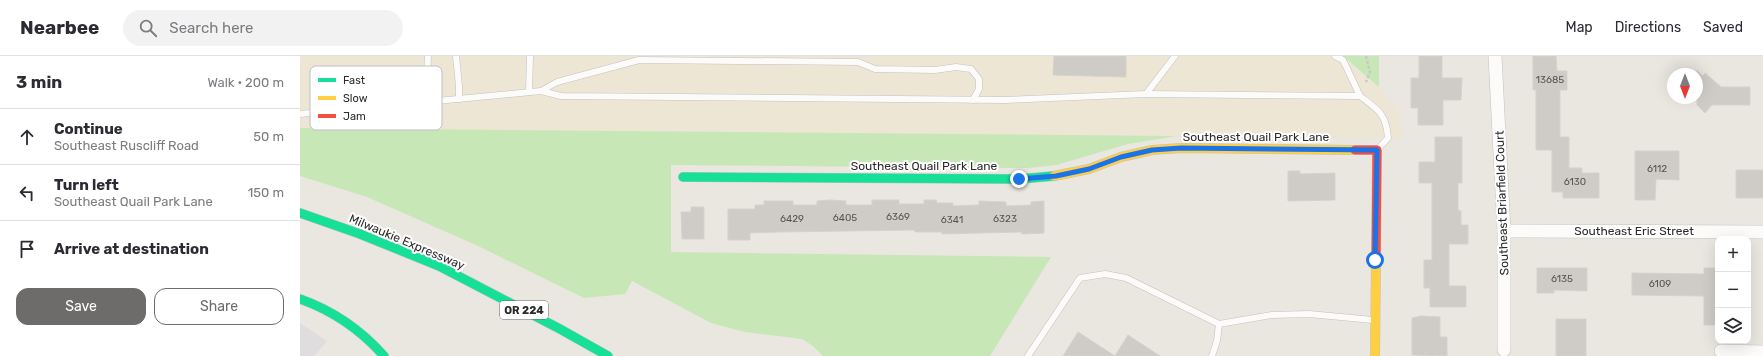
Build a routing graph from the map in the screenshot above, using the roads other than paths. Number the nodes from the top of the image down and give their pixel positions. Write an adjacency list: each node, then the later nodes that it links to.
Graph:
1 (428, 56): 7 (lane)
2 (456, 56): 12 (lane)
3 (530, 56): 9 (lane)
4 (1175, 56): 10 (lane)
5 (1336, 56): 11 (lane)
6 (1495, 56): 20 (street, Southeast Briarfield Court)
7 (428, 66)
8 (541, 91): 9 (lane); 13 (lane); 13 (lane)
9 (530, 92): 12 (lane)
10 (1146, 94): 11 (lane); 13 (lane)
11 (1360, 96): 17 (lane)
12 (459, 99): 14 (lane)
13 (974, 100)
14 (442, 101)
15 (310, 113): 16 (lane)
16 (300, 114)
17 (1377, 150): 18 (main road, Southeast Quail Park Lane); 23 (main road)
18 (683, 177)
19 (300, 213): 29 (main road, Milwaukie Expressway / OR 224)
20 (1504, 231): 21 (street, Southeast Eric Street); 25 (street, Southeast Briarfield Court)
21 (1763, 232)
22 (300, 299): 28 (main road)
23 (1375, 320): 24 (lane); 32 (main road)
24 (1219, 324): 30 (lane); 31 (lane)
25 (1504, 350)
26 (1722, 351): 27 (street)
27 (1763, 352)
28 (384, 356)
29 (608, 356)
30 (1028, 356)
31 (1212, 356)
32 (1375, 356)

